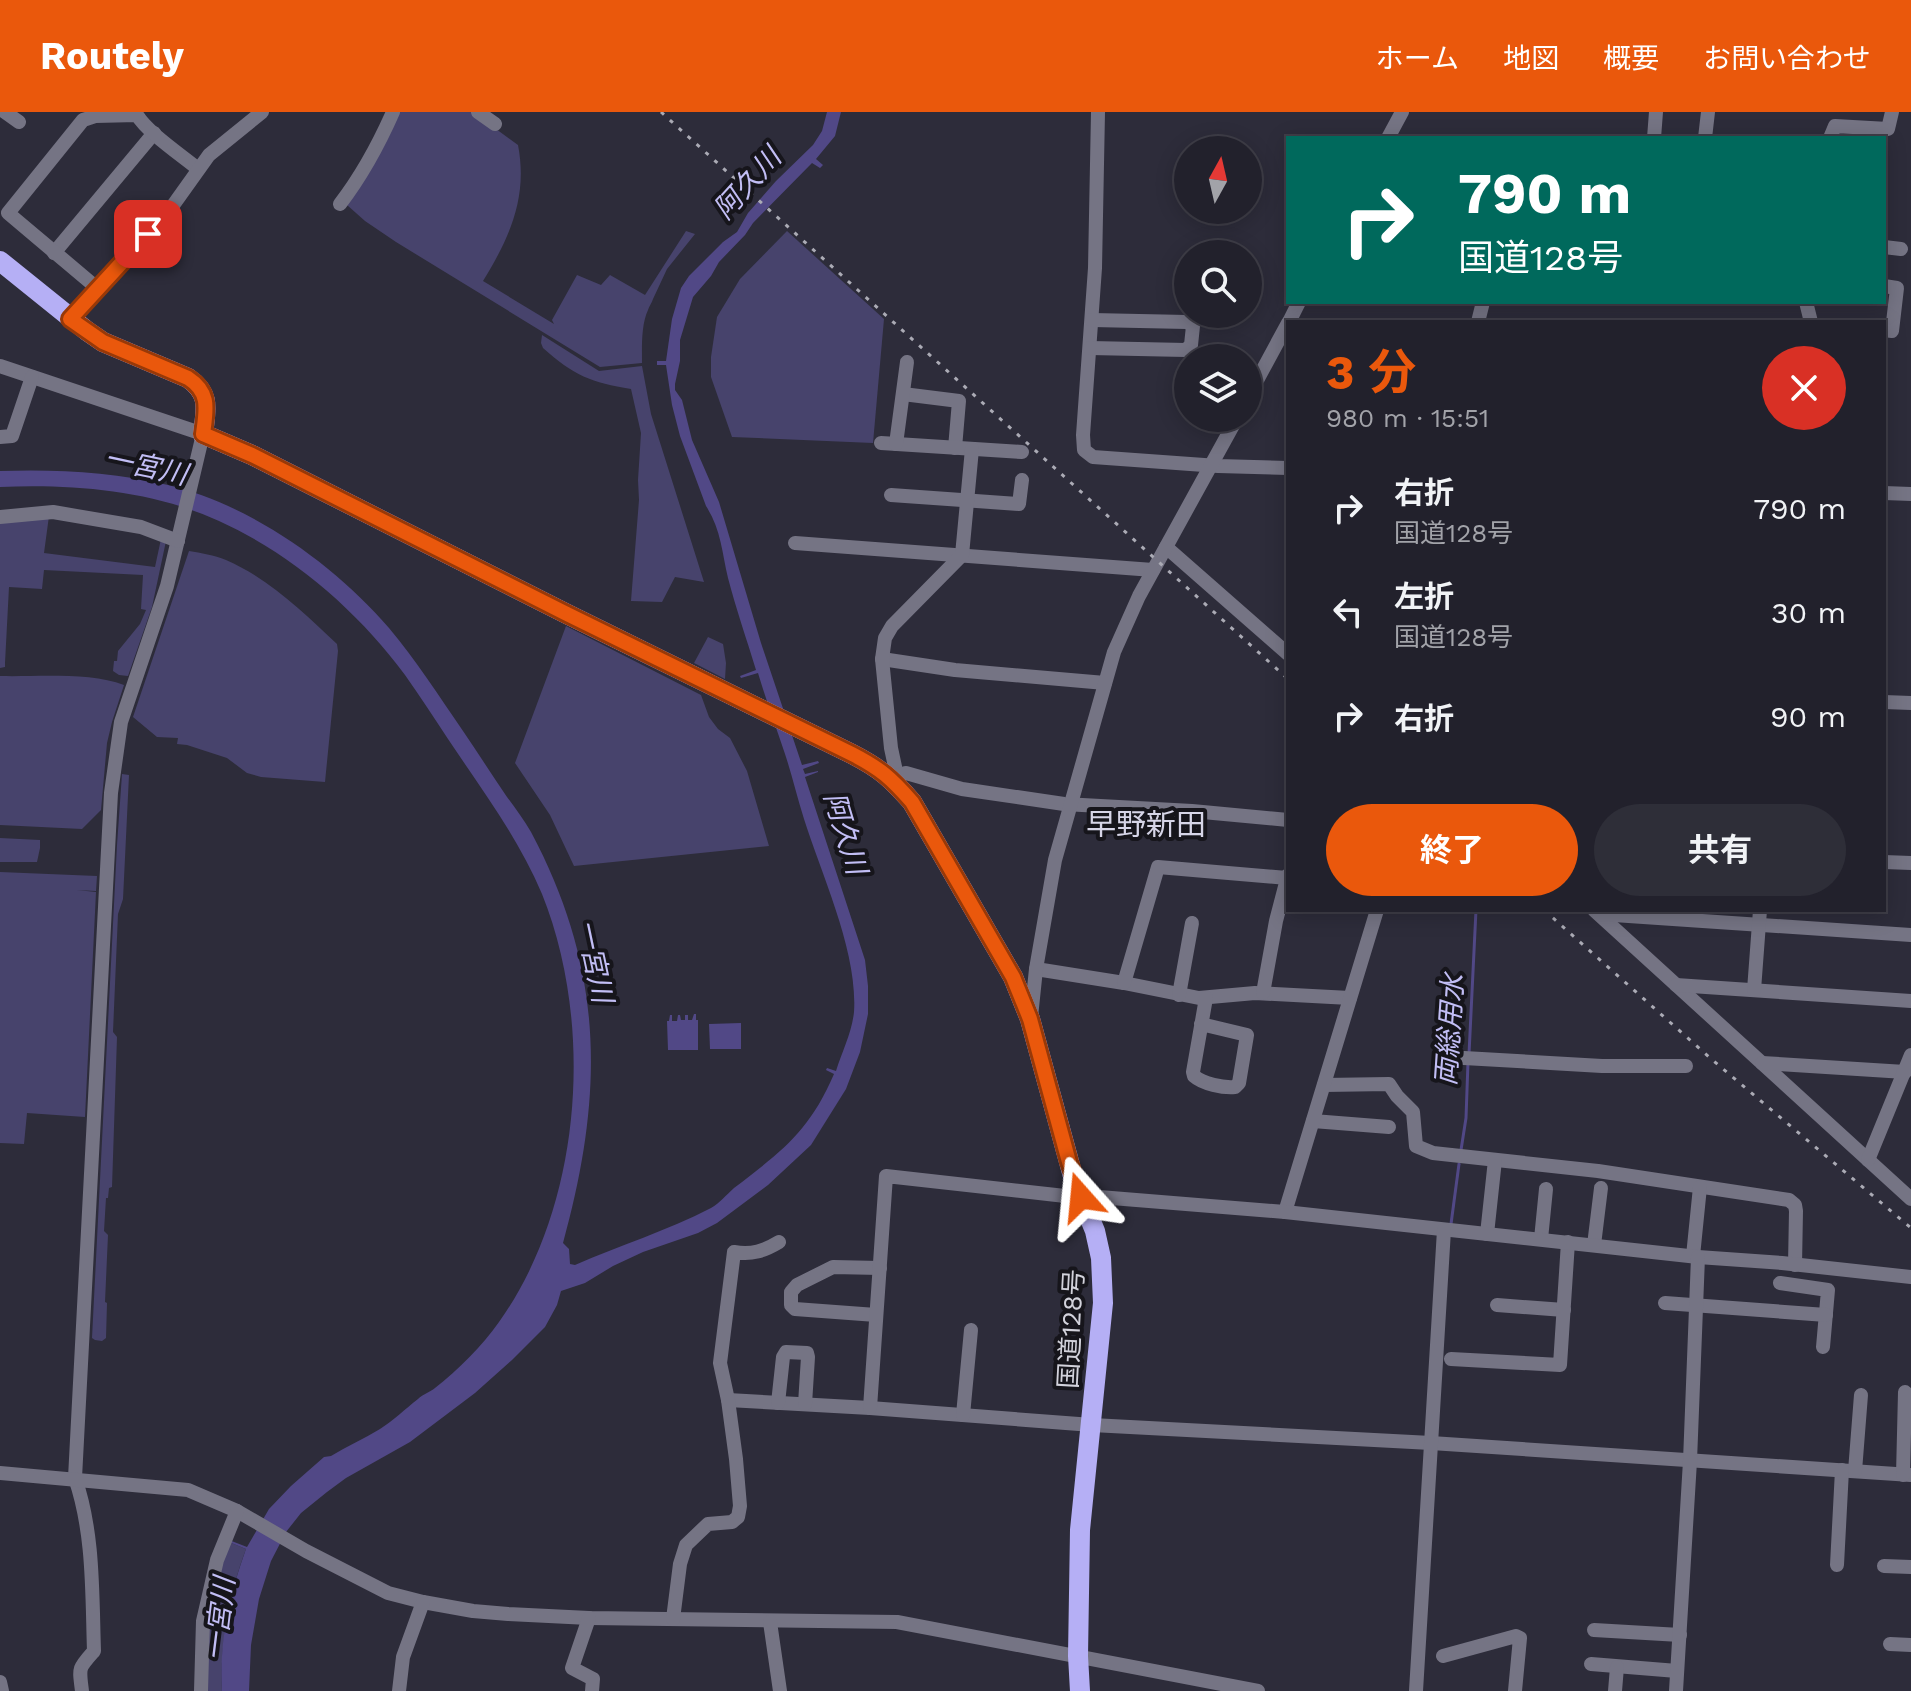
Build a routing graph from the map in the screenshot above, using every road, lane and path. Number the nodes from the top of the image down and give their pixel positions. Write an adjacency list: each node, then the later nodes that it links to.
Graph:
1 (5, 112): 11 (street)
2 (262, 112): 18 (street)
3 (393, 112): 19 (street)
4 (478, 112): 12 (street)
5 (1098, 112): 27 (street)
6 (1402, 112): 14 (street)
7 (1656, 112): 15 (street)
8 (1708, 112): 16 (street)
9 (1892, 112): 17 (street)
10 (137, 113): 13 (street); 22 (street)
11 (19, 122)
12 (495, 124)
13 (154, 133): 18 (street); 22 (street)
14 (1389, 136)
15 (1654, 136)
16 (1705, 136)
17 (1831, 136)
18 (198, 169): 25 (street)
19 (340, 204)
20 (1886, 247): 21 (street)
21 (1901, 249)
22 (54, 253): 25 (street)
23 (0, 261): 26 (highway)
24 (1886, 286): 29 (street)
25 (97, 288): 26 (street)
26 (70, 319): 37 (highway)
27 (1092, 320): 30 (street); 30 (street)
28 (1286, 326): 33 (street)
29 (1886, 330)
30 (1090, 348): 44 (street)
31 (907, 362): 35 (street)
32 (0, 366): 34 (street)
33 (1262, 371)
34 (32, 377): 37 (street); 38 (street)
35 (903, 394): 40 (street); 41 (street)
36 (1229, 432): 44 (street)
37 (203, 434): 52 (street); 62 (highway, 国道128号)
38 (0, 437)
39 (881, 443): 40 (street)
40 (896, 444): 41 (street)
41 (955, 448): 42 (street)
42 (972, 449): 43 (street); 50 (street)
43 (1022, 452)
44 (1211, 465): 45 (street); 54 (street)
45 (1286, 468)
46 (1022, 480): 50 (street)
47 (1886, 493): 48 (street)
48 (1911, 494)
49 (891, 495): 50 (street)
50 (967, 502): 55 (street)
51 (0, 517): 52 (street)
52 (179, 539): 135 (street)
53 (795, 543): 55 (street)
54 (1166, 547): 56 (street); 57 (street)
55 (962, 555): 56 (street); 58 (street)
56 (1153, 570): 59 (street)
57 (1286, 652)
58 (882, 659): 59 (street); 62 (street)
59 (1105, 683): 63 (street)
60 (1886, 702): 61 (street)
61 (1911, 703)
62 (894, 777): 63 (street); 83 (highway, 国道128号)
63 (1070, 804): 64 (street); 74 (street)
64 (1286, 820)
65 (1886, 862): 66 (street)
66 (1911, 863)
67 (1286, 876): 75 (street)
68 (1284, 903): 78 (street)
69 (1376, 912): 81 (street)
70 (1596, 912): 71 (street); 76 (street)
71 (1760, 918): 73 (street); 77 (street)
72 (1192, 923): 79 (street)
73 (1911, 935)
74 (1036, 969): 75 (street); 83 (street)
75 (1124, 983): 79 (street)
76 (1676, 985): 77 (street); 87 (street)
77 (1754, 990): 82 (street)
78 (1263, 993): 80 (street); 81 (street)
79 (1179, 995): 80 (street)
80 (1206, 998): 84 (street)
81 (1350, 998): 90 (street)
82 (1911, 1001)
83 (1030, 1019): 98 (highway, 国道128号)
84 (1201, 1024): 84 (street)
85 (1911, 1055): 89 (street)
86 (1468, 1058): 88 (street)
87 (1762, 1063): 89 (street); 94 (street)
88 (1686, 1066)
89 (1905, 1072): 94 (street)
90 (1324, 1085): 91 (street); 93 (street)
91 (1313, 1121): 92 (street); 100 (street)
92 (1389, 1127)
93 (1495, 1160): 95 (street); 102 (street)
94 (1868, 1160): 99 (street)
95 (1700, 1187): 107 (street); 108 (street)
96 (1601, 1188): 106 (street)
97 (1546, 1189): 103 (street)
98 (1081, 1197): 100 (street); 109 (street); 129 (highway, 国道128号)
99 (1911, 1199)
100 (1285, 1212): 101 (street)
101 (1444, 1230): 102 (street); 130 (street)
102 (1487, 1234): 103 (street)
103 (1541, 1239): 105 (street)
104 (779, 1242): 124 (street)
105 (1568, 1242): 106 (street); 115 (street)
106 (1594, 1245): 107 (street)
107 (1696, 1256): 108 (street); 114 (street)
108 (1789, 1264): 110 (street); 111 (street)
109 (880, 1268): 117 (street); 117 (street)
110 (1911, 1277)
111 (1780, 1283): 116 (street); 118 (street)
112 (1665, 1303): 114 (street)
113 (1497, 1305): 115 (street)
114 (1697, 1305): 116 (street); 131 (street)
115 (1564, 1310): 121 (street)
116 (1777, 1311): 118 (street)
117 (876, 1315): 127 (street)
118 (1826, 1315): 120 (street)
119 (971, 1330): 128 (street)
120 (1823, 1347)
121 (1451, 1359)
122 (1905, 1392): 134 (street)
123 (1861, 1395): 132 (street)
124 (728, 1400): 125 (street); 142 (street)
125 (778, 1403): 126 (street); 126 (street)
126 (805, 1404): 127 (street)
127 (870, 1408): 128 (street)
128 (963, 1415): 129 (street)
129 (1092, 1425): 130 (street); 148 (highway, 国道128号)
130 (1431, 1443): 131 (street); 162 (street)
131 (1690, 1461): 132 (street); 145 (street)
132 (1848, 1471): 134 (street); 137 (street)
133 (0, 1473): 135 (street)
134 (1907, 1475)
135 (75, 1478): 136 (street); 155 (street)
136 (238, 1512): 140 (street); 156 (street)
137 (1837, 1565)
138 (1884, 1566): 139 (street)
139 (1911, 1567)
140 (423, 1602): 141 (street); 157 (street)
141 (589, 1618): 142 (street); 158 (street)
142 (673, 1619): 143 (street)
143 (770, 1622): 148 (street); 159 (street)
144 (1594, 1630): 145 (street)
145 (1680, 1635): 152 (street)
146 (1890, 1644): 147 (street)
147 (1911, 1645)
148 (1078, 1656): 160 (highway, 国道128号); 161 (street)
149 (1443, 1656): 163 (street)
150 (1591, 1664): 151 (street)
151 (1617, 1667): 152 (street); 164 (street)
152 (1677, 1671): 165 (street)
153 (0, 1682): 154 (street)
154 (2, 1691)
155 (82, 1691)
156 (201, 1691)
157 (399, 1691)
158 (592, 1691)
159 (780, 1691)
160 (1080, 1691)
161 (1258, 1691)
162 (1416, 1691)
163 (1515, 1691)
164 (1615, 1691)
165 (1676, 1691)

